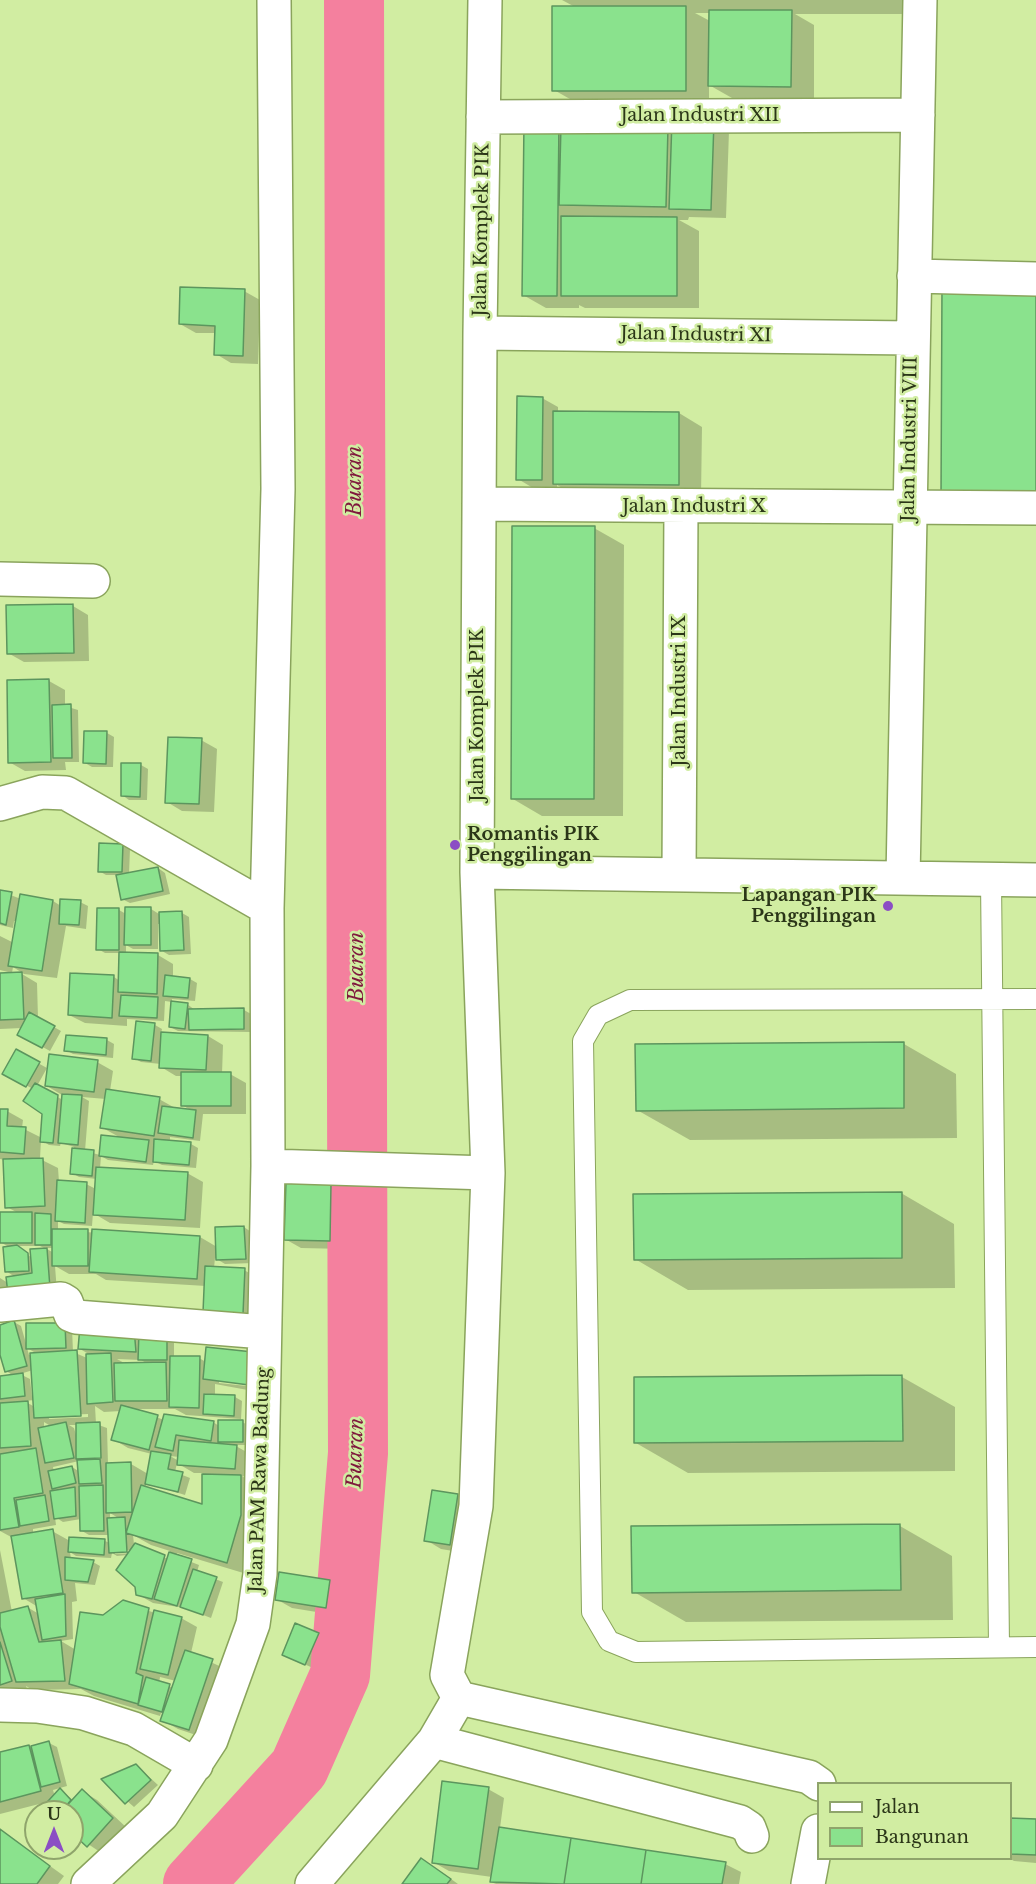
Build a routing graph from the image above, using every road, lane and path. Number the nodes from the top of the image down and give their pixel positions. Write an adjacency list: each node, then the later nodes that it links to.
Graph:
1 (274, 0): 22 (street, Jalan PAM Rawa Badung)
2 (485, 0): 5 (street, Jalan Komplek PIK)
3 (920, 0): 4 (street, Jalan Industri VIII)
4 (918, 115): 5 (street, Jalan Industri XII); 6 (street, Jalan Industri VIII)
5 (483, 117): 8 (street, Jalan Komplek PIK)
6 (914, 276): 7 (street); 9 (street, Jalan Industri VIII)
7 (1036, 279)
8 (480, 333): 9 (street, Jalan Industri XI); 10 (street, Jalan Komplek PIK)
9 (913, 338): 12 (street, Jalan Industri VIII)
10 (479, 504): 11 (street, Jalan Industri X); 17 (street, Jalan Komplek PIK)
11 (681, 508): 12 (street, Jalan Industri X); 18 (street, Jalan Industri IX)
12 (909, 508): 13 (street, Jalan Industri X); 19 (street, Jalan Industri VIII)
13 (1036, 508)
14 (0, 579): 15 (street)
15 (93, 581)
16 (0, 804): 22 (street)
17 (477, 872): 18 (street); 26 (street, Jalan Komplek PIK)
18 (679, 875): 19 (street)
19 (903, 878): 20 (street)
20 (991, 880): 21 (street); 24 (lane)
21 (1036, 880)
22 (267, 908): 25 (street, Jalan PAM Rawa Badung)
23 (1036, 999): 24 (lane)
24 (991, 1000): 29 (lane); 29 (lane)
25 (276, 1166): 26 (street); 28 (street, Jalan PAM Rawa Badung)
26 (481, 1173): 31 (street, Jalan Komplek PIK)
27 (0, 1305): 28 (street)
28 (264, 1332): 34 (street, Jalan PAM Rawa Badung)
29 (999, 1647): 30 (lane)
30 (1036, 1647)
31 (459, 1698): 33 (street); 35 (street)
32 (0, 1705): 34 (street)
33 (434, 1741): 36 (street); 39 (street)
34 (196, 1765): 38 (street, Jalan PAM Rawa Badung)
35 (817, 1783)
36 (752, 1836)
37 (817, 1841): 40 (street)
38 (88, 1884)
39 (312, 1884)
40 (808, 1884)

